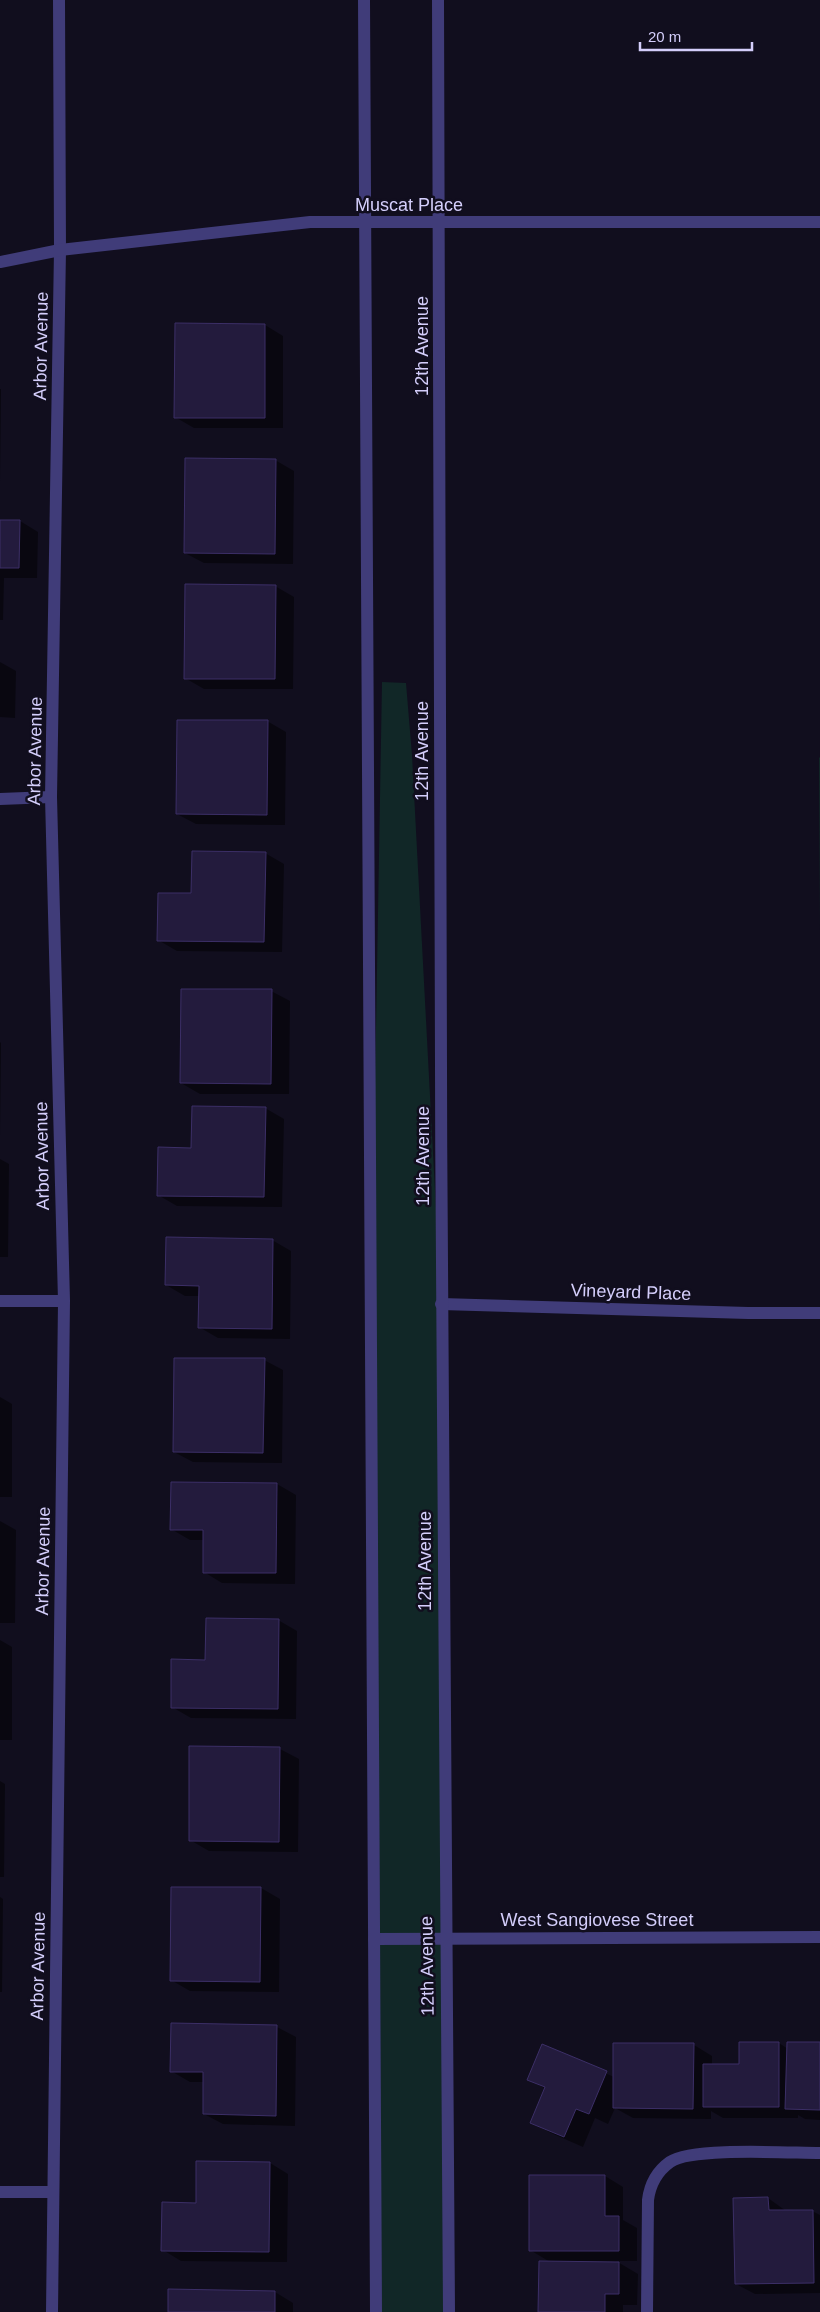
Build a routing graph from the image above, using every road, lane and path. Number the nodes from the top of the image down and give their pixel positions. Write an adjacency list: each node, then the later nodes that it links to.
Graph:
1 (59, 0): 7 (street, Arbor Avenue)
2 (364, 0): 4 (street)
3 (438, 0): 5 (street, 12th Avenue)
4 (365, 222): 5 (street, Muscat Place); 7 (street, Muscat Place); 17 (street)
5 (439, 222): 6 (street, Muscat Place); 13 (street, 12th Avenue)
6 (820, 222)
7 (60, 250): 8 (street, Muscat Place); 9 (street, Arbor Avenue)
8 (0, 262)
9 (51, 797): 10 (street); 12 (street, Arbor Avenue)
10 (0, 799)
11 (0, 1301): 12 (street)
12 (64, 1301): 20 (street, Arbor Avenue)
13 (441, 1304): 14 (street, Vineyard Place); 16 (street, 12th Avenue)
14 (820, 1313)
15 (820, 1937): 16 (street, West Sangiovese Street)
16 (444, 1938): 17 (street, West Sangiovese Street); 23 (street, 12th Avenue)
17 (374, 1939): 22 (street)
18 (820, 2152): 24 (street)
19 (0, 2192): 20 (street)
20 (52, 2192): 21 (street, Arbor Avenue)
21 (52, 2312)
22 (376, 2312)
23 (450, 2312)
24 (647, 2312)

